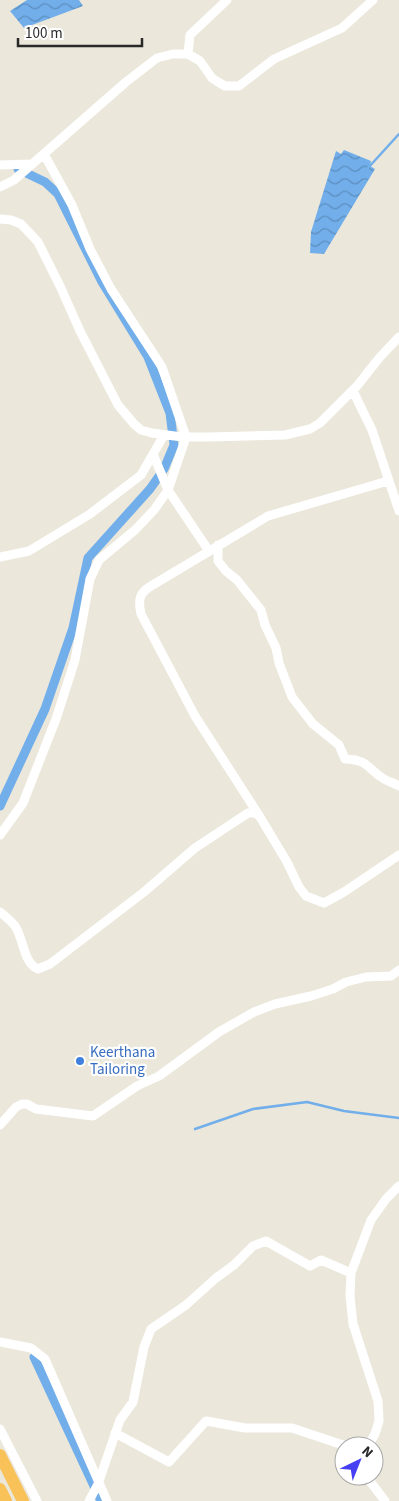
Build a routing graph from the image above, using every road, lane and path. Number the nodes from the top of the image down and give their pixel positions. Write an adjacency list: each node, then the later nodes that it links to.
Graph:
1 (227, 0): 3 (street)
2 (373, 0): 3 (street)
3 (188, 54): 4 (street)
4 (44, 154): 5 (street); 12 (street)
5 (31, 164): 6 (street); 7 (street)
6 (0, 165)
7 (0, 187)
8 (0, 219): 11 (street)
9 (399, 337): 10 (street)
10 (353, 391): 12 (street); 14 (street)
11 (164, 435): 12 (street); 13 (street)
12 (184, 437): 15 (street)
13 (153, 454): 15 (street); 19 (street)
14 (388, 481): 16 (street); 17 (street)
15 (168, 490): 18 (street); 22 (street)
16 (399, 511)
17 (218, 546): 18 (street); 20 (street)
18 (209, 551): 21 (street)
19 (0, 556)
20 (399, 786)
21 (260, 817): 23 (street); 24 (street)
22 (0, 835)
23 (399, 855)
24 (0, 912)
25 (399, 970): 26 (street)
26 (0, 1125)
27 (399, 1186): 28 (street)
28 (351, 1273): 31 (street); 32 (street)
29 (0, 1342): 35 (street)
30 (0, 1429): 40 (street)
31 (115, 1434): 33 (street); 35 (street)
32 (374, 1436)
33 (334, 1442)
34 (0, 1455): 39 (highway)
35 (98, 1484): 41 (street); 42 (street)
36 (373, 1486): 43 (street)
37 (0, 1489): 38 (highway)
38 (6, 1501)
39 (23, 1501)
40 (37, 1501)
41 (89, 1501)
42 (107, 1501)
43 (384, 1501)

